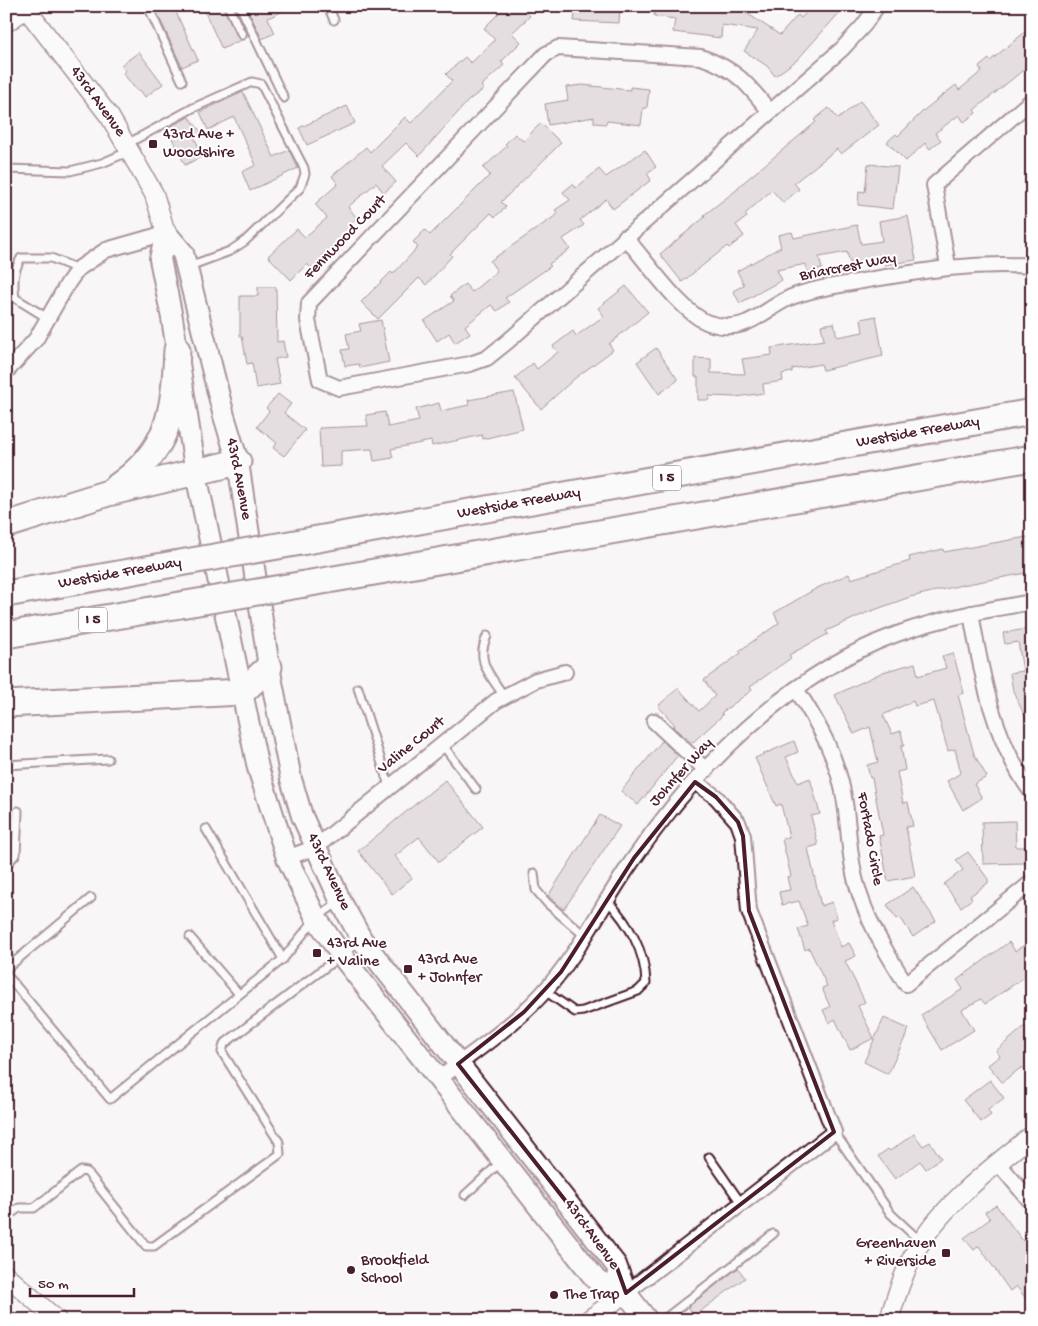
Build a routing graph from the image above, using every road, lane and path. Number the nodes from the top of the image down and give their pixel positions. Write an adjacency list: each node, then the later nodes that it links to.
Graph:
1 (148, 6): 10 (lane)
2 (228, 6): 9 (lane)
3 (240, 6): 11 (lane)
4 (328, 6): 7 (lane)
5 (877, 6): 13 (street, Fennwood Court)
6 (27, 7): 8 (street); 14 (street, 43rd Avenue)
7 (334, 20)
8 (6, 23)
9 (242, 35)
10 (182, 81)
11 (284, 98)
12 (1032, 100): 18 (street)
13 (770, 112): 17 (street, Fennwood Court); 17 (street, Fennwood Court)
14 (129, 148): 15 (lane); 16 (street, 43rd Avenue); 20 (lane)
15 (6, 169)
16 (166, 233): 20 (main road, 43rd Avenue); 21 (street); 23 (main road, 43rd Avenue)
17 (625, 237): 18 (street, Briarcrest Way)
18 (948, 266): 19 (street, Briarcrest Way)
19 (1032, 266)
20 (187, 267): 27 (main road, 43rd Avenue)
21 (78, 270): 22 (street); 22 (lane)
22 (49, 319): 24 (street)
23 (177, 350): 28 (main road, 43rd Avenue); 29 (highway)
24 (6, 372)
25 (1032, 412): 31 (highway, Westside Freeway / I 5, bridge)
26 (1032, 458): 34 (highway, I 5, bridge)
27 (238, 462): 28 (highway); 36 (main road, 43rd Avenue)
28 (196, 474): 29 (highway); 40 (main road, 43rd Avenue)
29 (108, 494): 30 (highway)
30 (6, 525)
31 (6, 594)
32 (1032, 602): 33 (street, Johnfer Way)
33 (971, 613): 39 (street, Johnfer Way); 51 (street)
34 (6, 635)
35 (487, 636): 41 (lane)
36 (269, 667): 40 (highway); 54 (main road, 43rd Avenue)
37 (565, 672): 41 (street, Valine Court)
38 (358, 688): 49 (lane)
39 (796, 688): 47 (street, Johnfer Way); 58 (street, Fortado Circle)
40 (242, 692): 42 (highway); 55 (main road, 43rd Avenue)
41 (504, 696): 44 (street, Valine Court)
42 (6, 704)
43 (654, 721): 47 (street)
44 (442, 744): 49 (street, Valine Court); 50 (lane)
45 (108, 759): 46 (lane)
46 (6, 765)
47 (706, 770): 48 (street, Johnfer Way)
48 (695, 782): 60 (street, Johnfer Way); 74 (street)
49 (389, 786): 54 (street, Valine Court)
50 (476, 789)
51 (1032, 793)
52 (18, 811): 56 (lane)
53 (206, 829): 67 (lane)
54 (316, 847): 55 (street, Valine Court); 61 (main road, 43rd Avenue)
55 (288, 858): 62 (main road, 43rd Avenue)
56 (6, 866)
57 (534, 873): 64 (lane)
58 (1032, 882)
59 (91, 898): 68 (lane)
60 (607, 899): 64 (street, Johnfer Way); 70 (lane)
61 (340, 900): 62 (lane); 65 (main road, 43rd Avenue)
62 (316, 918): 66 (main road, 43rd Avenue); 67 (lane)
63 (190, 936): 71 (lane)
64 (585, 936): 70 (street, Johnfer Way)
65 (362, 940): 66 (lane); 72 (main road, 43rd Avenue)
66 (342, 956): 73 (main road, 43rd Avenue); 82 (lane)
67 (283, 958): 71 (lane)
68 (6, 969)
69 (6, 974): 71 (lane)
70 (545, 991): 72 (street, Johnfer Way)
71 (239, 994)
72 (458, 1064): 73 (street, Johnfer Way); 86 (main road, 43rd Avenue)
73 (438, 1080): 77 (main road, 43rd Avenue)
74 (834, 1132): 80 (street); 84 (lane)
75 (1032, 1135): 78 (street)
76 (709, 1157): 80 (lane)
77 (502, 1161): 79 (lane); 86 (main road, 43rd Avenue)
78 (998, 1163): 81 (street); 84 (street)
79 (465, 1195)
80 (741, 1203): 86 (street)
81 (1032, 1203)
82 (6, 1217)
83 (773, 1234): 90 (lane)
84 (921, 1242): 91 (street)
85 (6, 1275): 87 (street)
86 (626, 1293): 88 (street); 89 (main road)
87 (57, 1320)
88 (588, 1320)
89 (648, 1320)
90 (663, 1320)
91 (889, 1320)

